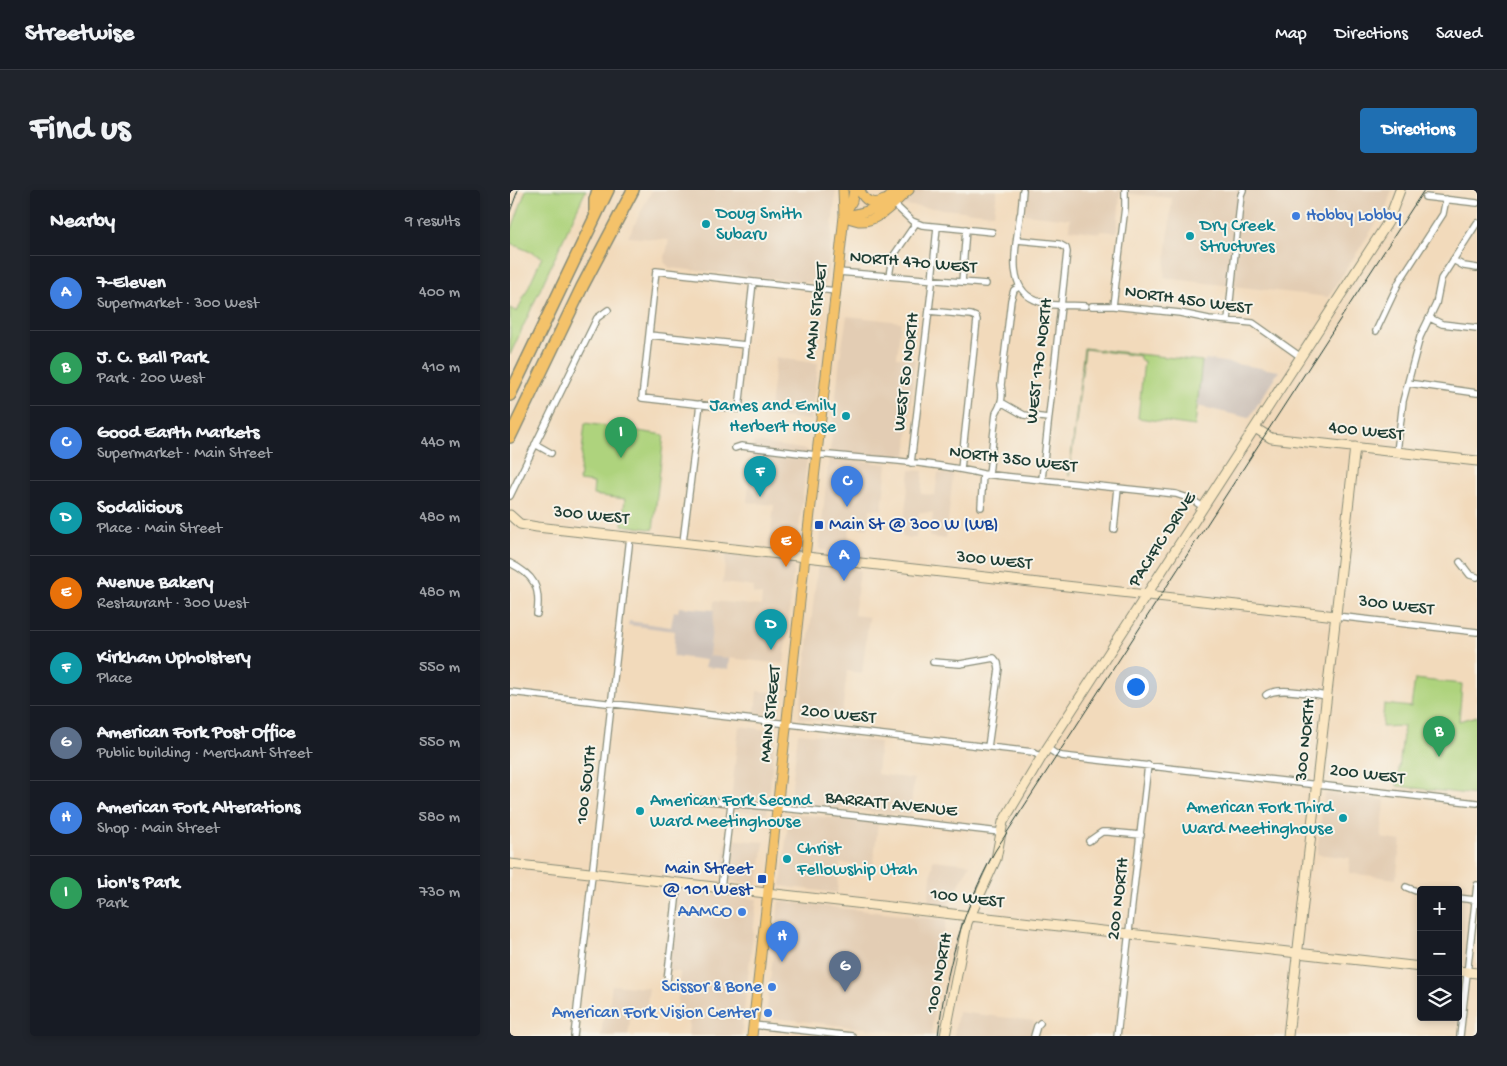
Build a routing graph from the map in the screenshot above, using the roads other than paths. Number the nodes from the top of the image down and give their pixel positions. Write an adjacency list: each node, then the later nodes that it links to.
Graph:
1 (598, 190): 17 (highway)
2 (608, 190): 17 (highway)
3 (633, 190): 52 (highway)
4 (843, 190): 16 (main road, MAIN STREET)
5 (854, 190): 16 (main road, MAIN STREET)
6 (860, 190): 12 (main road)
7 (909, 190): 12 (main road)
8 (1023, 190): 23 (street)
9 (1125, 190): 35 (street)
10 (1243, 190): 39 (street)
11 (1400, 190): 44 (street, PACIFIC DRIVE)
12 (894, 197): 16 (main road); 18 (street)
13 (1425, 197): 14 (street)
14 (1446, 199): 15 (street); 41 (street)
15 (1477, 203)
16 (844, 216): 26 (main road, MAIN STREET)
17 (595, 218): 47 (highway)
18 (916, 223): 20 (street); 27 (street)
19 (1477, 223): 24 (street)
20 (936, 227): 21 (street); 29 (street, WEST 50 NORTH)
21 (966, 229): 22 (street); 30 (street)
22 (992, 232)
23 (1018, 240): 32 (street); 34 (street, WEST 170 NORTH)
24 (1453, 260): 25 (street); 38 (street)
25 (1477, 268)
26 (838, 272): 27 (street, NORTH 470 WEST); 33 (main road, MAIN STREET)
27 (889, 276): 29 (street, NORTH 470 WEST)
28 (752, 282): 33 (street); 42 (street); 43 (street)
29 (932, 282): 30 (street, NORTH 470 WEST); 37 (street, WEST 50 NORTH)
30 (962, 282): 31 (street, NORTH 470 WEST)
31 (986, 284)
32 (1019, 287): 34 (street, NORTH 450 WEST); 48 (street)
33 (836, 291): 58 (main road, MAIN STREET)
34 (1062, 305): 35 (street, NORTH 450 WEST); 50 (street, WEST 170 NORTH)
35 (1113, 306): 39 (street, NORTH 450 WEST)
36 (608, 310): 53 (street)
37 (929, 311): 60 (street, WEST 50 NORTH); 61 (street)
38 (1430, 318): 40 (street); 45 (street)
39 (1228, 320): 44 (street, NORTH 450 WEST)
40 (1477, 328)
41 (1376, 331)
42 (649, 335): 43 (street); 49 (street)
43 (746, 345): 49 (street)
44 (1301, 357): 51 (street, PACIFIC DRIVE)
45 (1408, 383): 46 (street); 56 (street)
46 (1477, 393)
47 (510, 395)
48 (1001, 402): 50 (street); 62 (street)
49 (700, 404): 71 (street)
50 (1048, 418): 63 (street, WEST 170 NORTH)
51 (1255, 428): 55 (street, 400 WEST); 67 (street, PACIFIC DRIVE)
52 (510, 437)
53 (535, 444): 57 (street); 65 (street)
54 (735, 448): 58 (street, NORTH 350 WEST)
55 (1355, 448): 56 (street, 400 WEST); 78 (street, 300 NORTH)
56 (1397, 452): 59 (street, 400 WEST)
57 (551, 453)
58 (816, 455): 60 (street, NORTH 350 WEST); 72 (main road, MAIN STREET)
59 (1477, 461)
60 (911, 462): 61 (street, NORTH 350 WEST)
61 (961, 468): 62 (street, NORTH 350 WEST)
62 (986, 474): 63 (street, NORTH 350 WEST); 66 (street)
63 (1042, 479): 64 (street, NORTH 350 WEST)
64 (1118, 488): 67 (street, NORTH 350 WEST); 69 (street)
65 (510, 496)
66 (981, 507)
67 (1203, 507): 76 (street, PACIFIC DRIVE)
68 (510, 515): 70 (street, 300 WEST)
69 (1114, 530)
70 (630, 537): 71 (street, 300 WEST); 84 (street, 100 SOUTH)
71 (683, 542): 72 (street, 300 WEST)
72 (805, 557): 76 (street, 300 WEST); 85 (main road, MAIN STREET)
73 (1460, 562): 75 (street)
74 (510, 563): 77 (street)
75 (1477, 577)
76 (1147, 594): 78 (street, 300 WEST); 87 (street, PACIFIC DRIVE)
77 (537, 614)
78 (1336, 616): 79 (street, 300 WEST); 83 (street, 300 NORTH)
79 (1477, 632)
80 (933, 662): 86 (street)
81 (510, 692): 84 (street, 200 WEST)
82 (1266, 695): 83 (street)
83 (1327, 696): 90 (street, 300 NORTH)
84 (611, 704): 85 (street, 200 WEST); 99 (street, 100 SOUTH)
85 (787, 724): 86 (street, 200 WEST); 94 (main road, MAIN STREET)
86 (988, 747): 88 (street, 200 WEST)
87 (1047, 748): 88 (street, PACIFIC DRIVE); 89 (street, 200 WEST)
88 (1042, 757): 95 (street, PACIFIC DRIVE)
89 (1148, 765): 90 (street, 200 WEST); 96 (street, 200 NORTH)
90 (1317, 784): 92 (street, 200 WEST); 110 (street, 300 NORTH)
91 (689, 799): 93 (street, BARRATT AVENUE)
92 (1477, 803)
93 (731, 804): 94 (street, BARRATT AVENUE); 103 (street)
94 (778, 808): 95 (street, BARRATT AVENUE); 105 (main road, MAIN STREET)
95 (1000, 832): 108 (street, PACIFIC DRIVE)
96 (1141, 835): 97 (street); 109 (street, 200 NORTH)
97 (1089, 841)
98 (510, 864): 99 (street, 100 WEST)
99 (592, 873): 100 (street, 100 WEST); 116 (street, 100 SOUTH)
100 (678, 883): 103 (street, 100 WEST); 113 (street)
101 (1477, 885): 107 (street)
102 (1406, 887): 104 (street)
103 (721, 888): 105 (street, 100 WEST)
104 (1417, 891)
105 (768, 893): 108 (street, 100 WEST); 115 (main road, MAIN STREET)
106 (1462, 898): 107 (street)
107 (1475, 900): 112 (street)
108 (970, 916): 109 (street, 100 WEST); 119 (street, 100 NORTH)
109 (1130, 934): 110 (street, 100 WEST); 121 (street, 200 NORTH)
110 (1298, 954): 111 (street, 100 WEST); 122 (street, 300 NORTH)
111 (1417, 967)
112 (1468, 972): 123 (street)
113 (667, 981)
114 (1040, 1023): 120 (street)
115 (753, 1025): 117 (main road, MAIN STREET); 118 (street)
116 (574, 1036)
117 (752, 1036)
118 (852, 1036)
119 (945, 1036)
120 (1034, 1036)
121 (1117, 1036)
122 (1288, 1036)
123 (1460, 1036)

